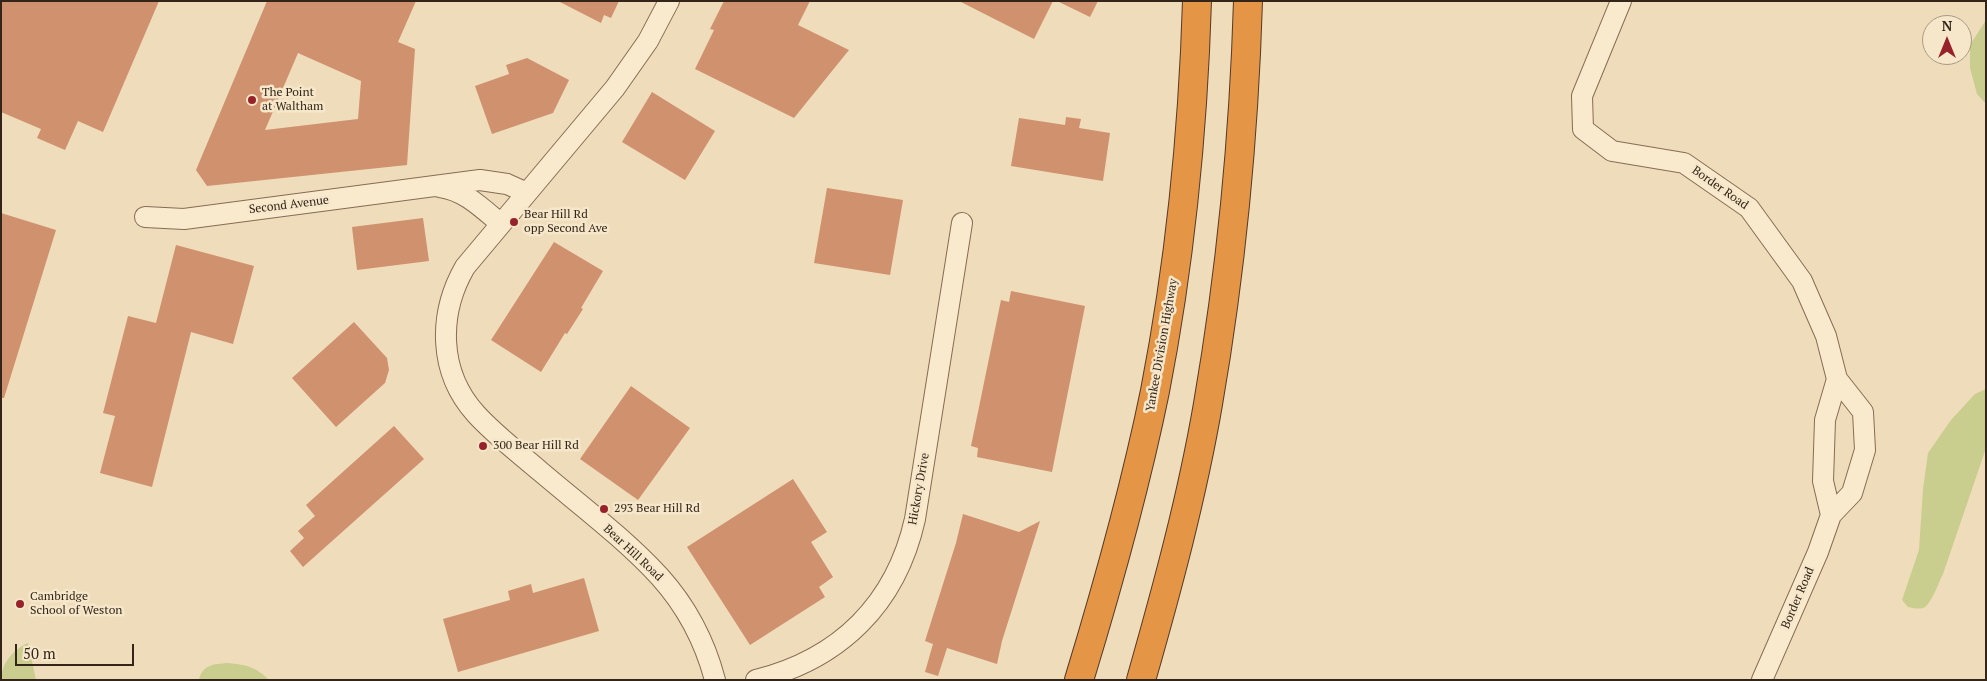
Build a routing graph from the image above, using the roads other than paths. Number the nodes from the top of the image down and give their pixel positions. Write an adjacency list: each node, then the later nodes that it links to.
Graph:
1 (669, 1): 6 (street)
2 (1197, 1): 14 (highway, Yankee Division Highway)
3 (1248, 1): 15 (highway)
4 (1621, 1): 10 (street, Border Road)
5 (433, 186): 6 (street, Second Avenue); 7 (street, Second Avenue); 9 (street, Second Avenue)
6 (527, 193): 9 (street)
7 (145, 217)
8 (962, 223): 13 (street, Hickory Drive)
9 (500, 224): 12 (street, Bear Hill Road)
10 (1837, 379): 11 (street); 11 (street, Border Road)
11 (1831, 515): 16 (street, Border Road)
12 (715, 680)
13 (756, 680)
14 (1079, 680)
15 (1141, 680)
16 (1762, 680)

